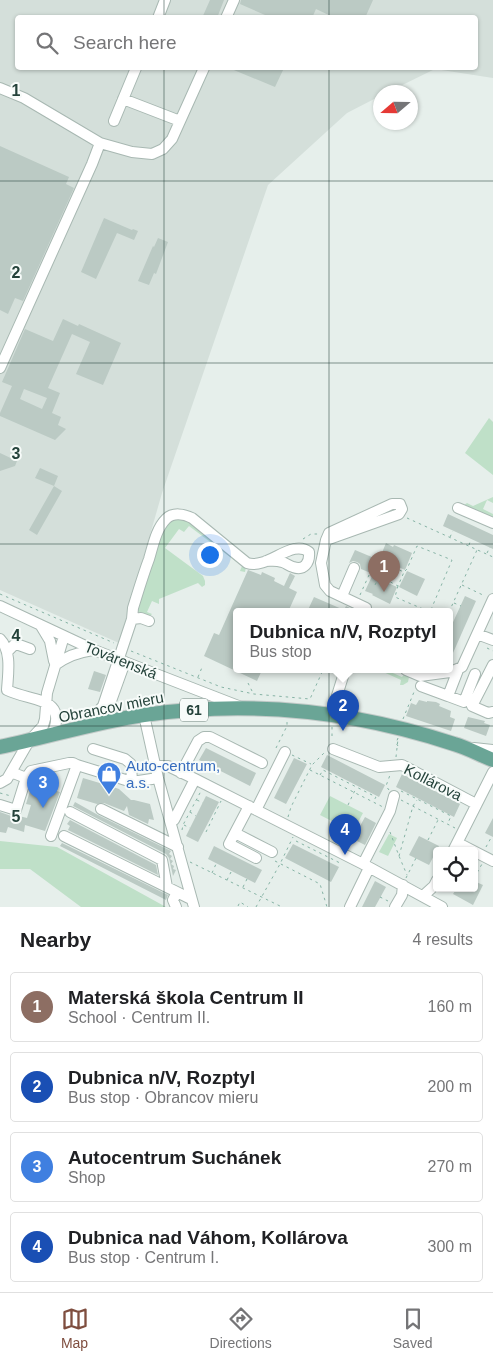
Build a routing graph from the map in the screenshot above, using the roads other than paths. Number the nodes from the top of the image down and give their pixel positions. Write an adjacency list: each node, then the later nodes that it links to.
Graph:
1 (165, 0): 3 (street)
2 (234, 0): 4 (street)
3 (159, 15)
4 (227, 15)
5 (135, 70): 8 (street)
6 (203, 70): 10 (street)
7 (0, 88): 11 (street)
8 (123, 99): 9 (street); 10 (street)
9 (114, 121)
10 (180, 121): 11 (street)
11 (100, 143): 12 (street)
12 (0, 368)
13 (458, 508): 15 (street)
14 (399, 514): 18 (street)
15 (493, 523)
16 (266, 561): 16 (street); 23 (street)
17 (354, 568): 18 (street)
18 (342, 596): 21 (street)
19 (493, 599): 25 (street)
20 (0, 606): 22 (street, Továrenská)
21 (366, 608)
22 (43, 618): 26 (street, Továrenská); 35 (street)
23 (132, 619): 24 (street); 33 (street)
24 (149, 621)
25 (477, 634): 28 (street); 36 (street)
26 (64, 636): 31 (street, Továrenská); 35 (street)
27 (0, 639): 29 (street); 32 (street)
28 (493, 640)
29 (19, 645): 30 (street); 32 (street)
30 (30, 649)
31 (94, 650): 33 (street, Továrenská); 35 (street)
32 (7, 652): 45 (street)
33 (125, 662): 46 (street); 46 (street); 47 (street, Továrenská)
34 (493, 665): 48 (street)
35 (55, 666): 45 (street)
36 (458, 670): 37 (street); 43 (street)
37 (453, 671)
38 (344, 673): 44 (street)
39 (410, 673): 42 (street)
40 (447, 673): 42 (street)
41 (475, 674): 43 (street)
42 (421, 681): 43 (street)
43 (448, 696)
44 (335, 702)
45 (46, 706): 51 (street); 52 (street)
46 (101, 708): 50 (street)
47 (244, 708): 49 (main road, Obrancov mieru / 61); 53 (main road, Obrancov mieru / 61)
48 (493, 712)
49 (144, 715): 50 (main road, Obrancov mieru / 61); 62 (street)
50 (96, 724): 51 (main road, Obrancov mieru / 61)
51 (52, 735): 52 (main road, Obrancov mieru / 61)
52 (29, 741): 54 (main road, Obrancov mieru / 61); 63 (street)
53 (456, 745): 57 (street); 59 (main road, Obrancov mieru / 61)
54 (0, 747)
55 (93, 749): 69 (street)
56 (333, 749): 72 (street, Kollárova)
57 (493, 750)
58 (285, 752): 75 (street)
59 (493, 760)
60 (262, 763): 65 (street)
61 (77, 765): 66 (street); 69 (street); 79 (street)
62 (155, 766): 65 (street); 67 (street)
63 (11, 772): 66 (street); 70 (street)
64 (493, 772): 72 (street, Kollárova)
65 (181, 773): 68 (street)
66 (26, 778): 73 (street)
67 (158, 778): 69 (street); 82 (street)
68 (195, 779): 75 (street); 77 (street)
69 (132, 782)
70 (0, 783)
71 (394, 796): 85 (street)
72 (476, 804): 81 (street, Kollárova)
73 (0, 805)
74 (101, 808): 82 (street)
75 (252, 808): 78 (street); 85 (street)
76 (70, 812): 87 (street)
77 (174, 820)
78 (235, 833): 83 (street); 84 (street)
79 (52, 836)
80 (64, 836): 87 (street)
81 (455, 847)
82 (179, 852): 91 (street)
83 (272, 856)
84 (256, 858)
85 (366, 866): 86 (street); 93 (street)
86 (403, 885): 90 (street); 94 (street)
87 (166, 887): 89 (street)
88 (433, 887): 90 (street)
89 (177, 892): 91 (street); 92 (street)
90 (424, 896): 95 (street)
91 (192, 903)
92 (176, 907)
93 (350, 907)
94 (395, 907)
95 (442, 907)

